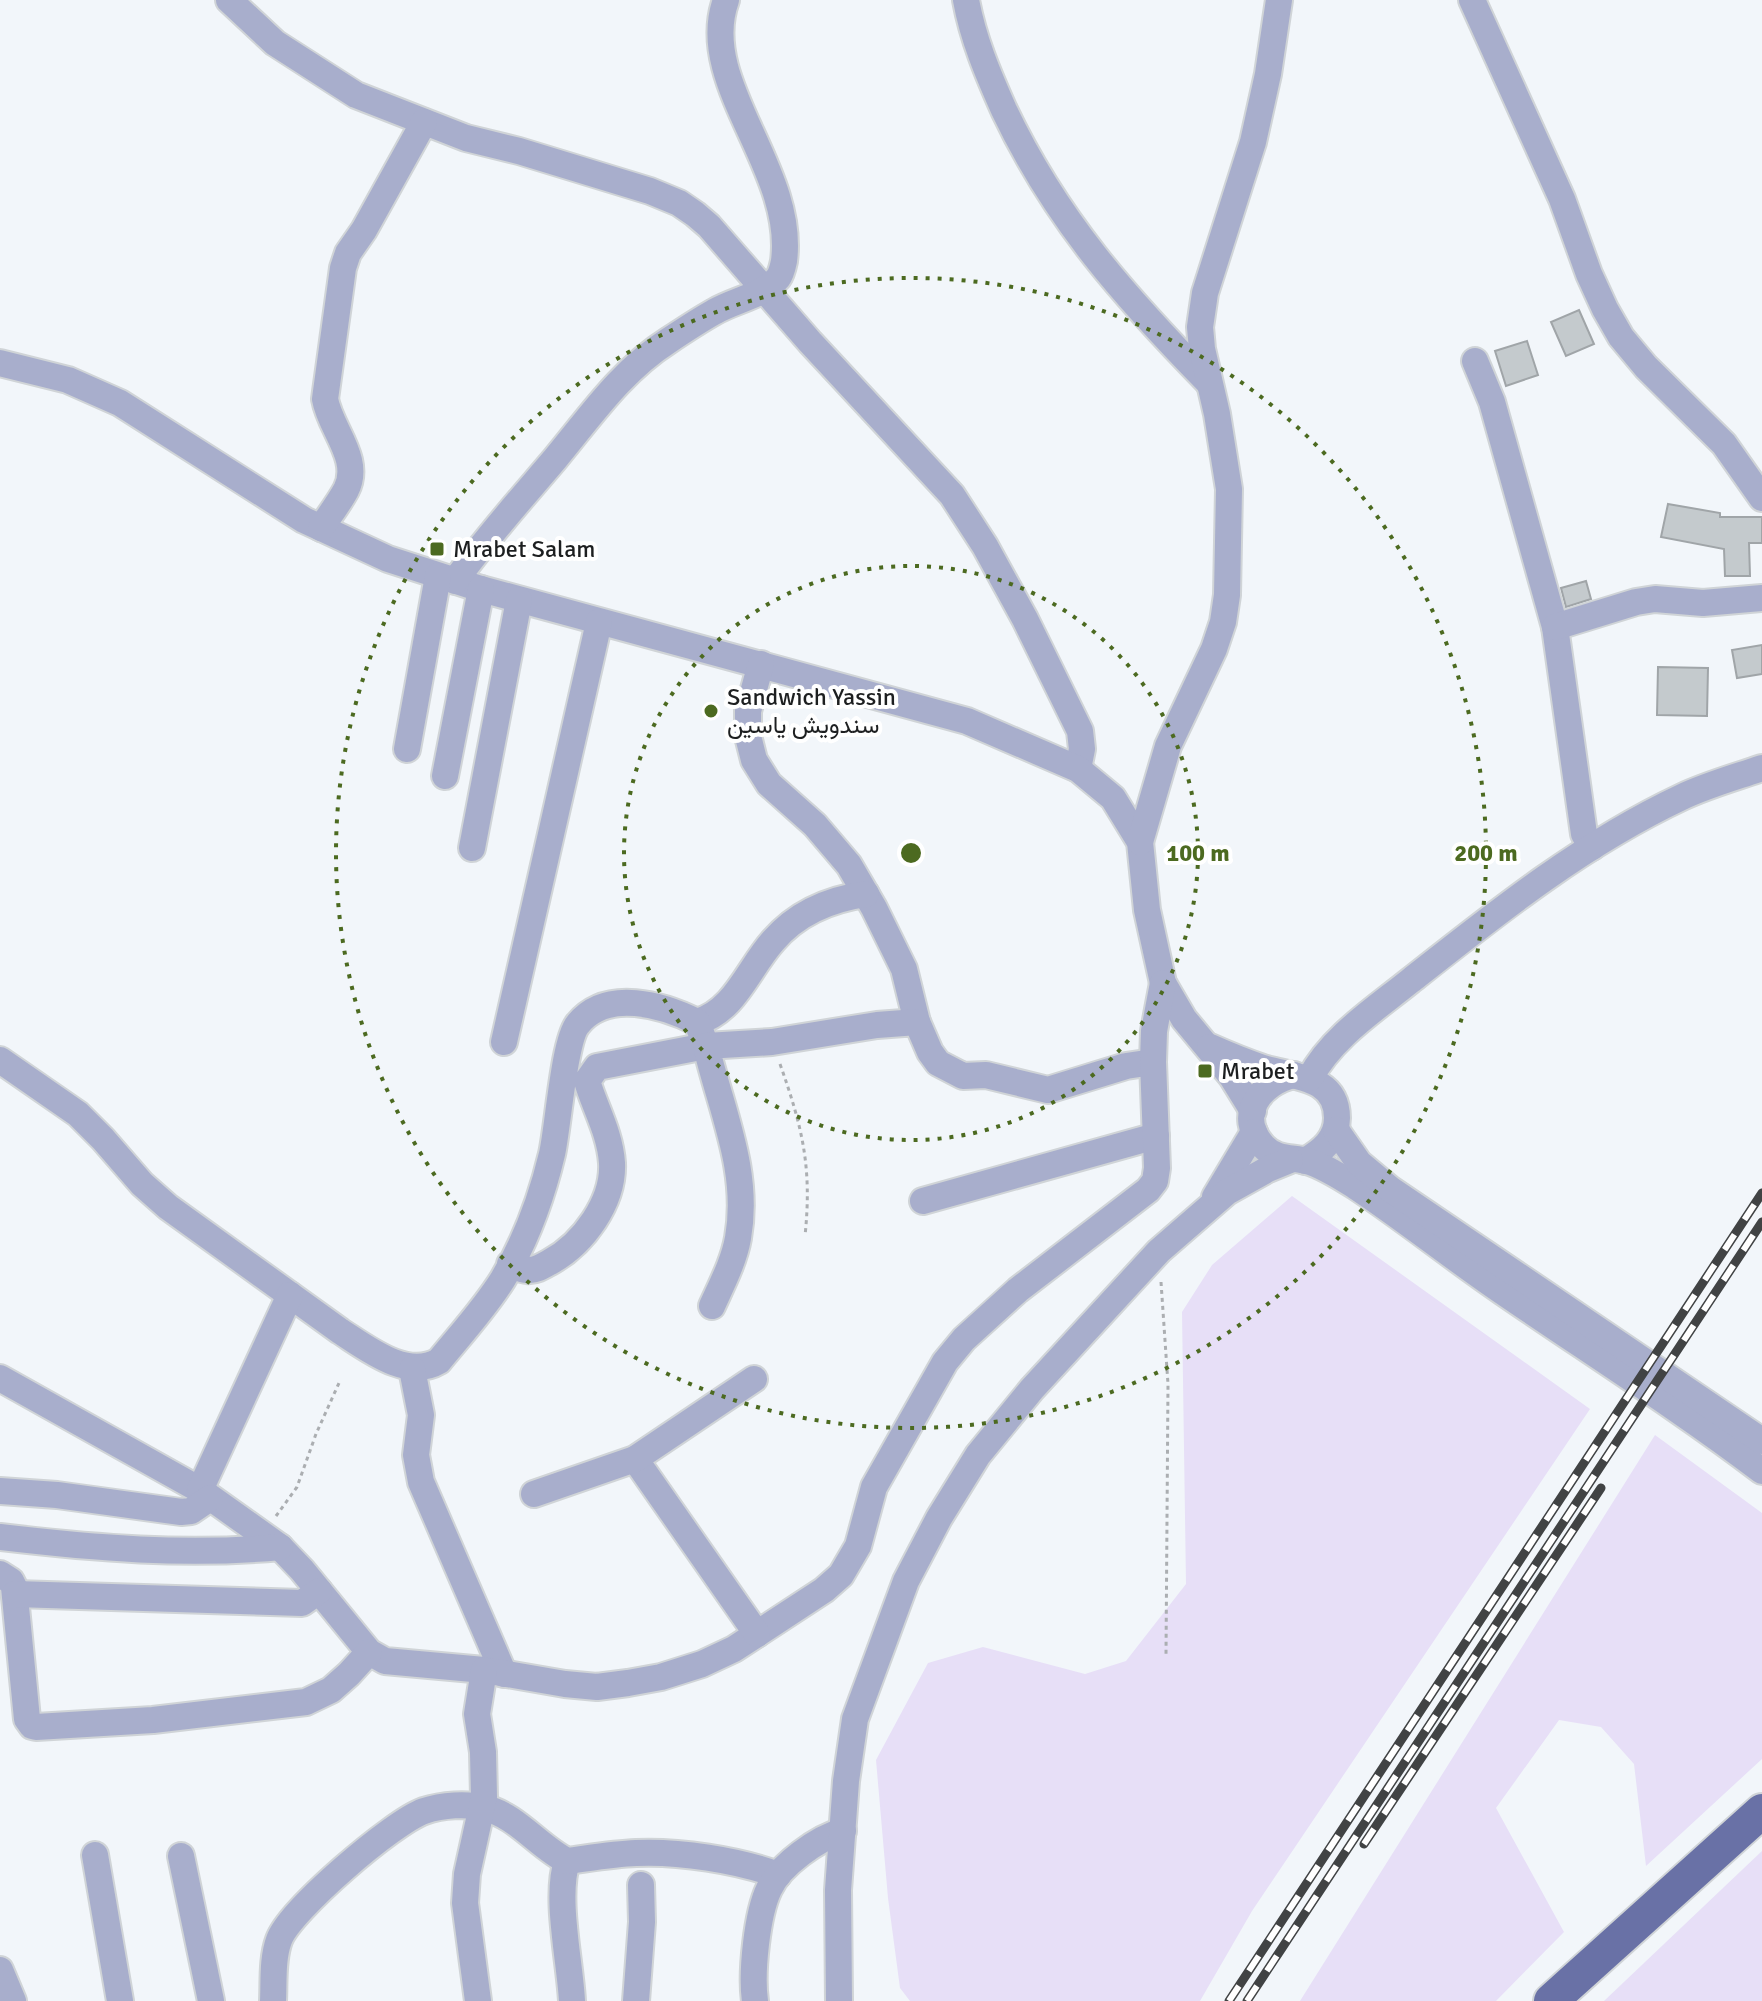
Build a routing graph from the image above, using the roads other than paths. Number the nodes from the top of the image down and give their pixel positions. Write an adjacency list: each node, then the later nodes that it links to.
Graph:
1 (229, 0): 6 (street)
2 (726, 0): 7 (street)
3 (966, 0): 10 (street)
4 (1279, 0): 10 (street)
5 (1472, 0): 11 (street)
6 (424, 122): 7 (street); 12 (street)
7 (765, 289): 13 (street); 22 (street)
8 (1475, 361): 18 (street)
9 (0, 363): 12 (street)
10 (1209, 383): 24 (street)
11 (1762, 498)
12 (321, 528): 13 (street)
13 (447, 579): 14 (street); 20 (street)
14 (481, 589): 16 (street); 23 (street)
15 (1762, 598): 18 (street)
16 (519, 600): 17 (street); 26 (street)
17 (599, 622): 19 (street); 31 (street)
18 (1555, 627): 25 (street)
19 (761, 664): 22 (street); 27 (street)
20 (407, 749)
21 (1762, 768): 25 (street)
22 (1078, 769): 24 (street)
23 (445, 776)
24 (1140, 842): 28 (street)
25 (1592, 847): 37 (street)
26 (472, 848)
27 (866, 894): 29 (street); 30 (street)
28 (1163, 983): 33 (street); 35 (street)
29 (917, 1022): 30 (street); 35 (street)
30 (702, 1034): 32 (street); 36 (street); 47 (street)
31 (504, 1042)
32 (570, 1045): 36 (street); 44 (street)
33 (1207, 1046): 37 (street); 38 (street)
34 (0, 1060): 46 (street)
35 (1153, 1062): 40 (street)
36 (592, 1070): 44 (street)
37 (1302, 1076): 38 (street); 39 (street)
38 (1253, 1122): 41 (street); 43 (street)
39 (1336, 1130): 41 (street); 45 (street)
40 (1156, 1136): 42 (street); 60 (street)
41 (1298, 1160): 43 (street); 45 (street)
42 (923, 1201)
43 (1209, 1207): 65 (street)
44 (510, 1264): 48 (street)
45 (1490, 1271): 51 (street)
46 (290, 1295): 48 (street); 54 (street)
47 (712, 1306)
48 (412, 1369): 62 (street)
49 (0, 1378): 54 (street)
50 (754, 1379): 52 (street)
51 (1756, 1451)
52 (635, 1459): 55 (street); 60 (street)
53 (0, 1491): 54 (street)
54 (205, 1494): 57 (street)
55 (534, 1494)
56 (0, 1537): 57 (street)
57 (271, 1541): 59 (street)
58 (8, 1584): 59 (street); 61 (street)
59 (319, 1591): 61 (street)
60 (757, 1634): 62 (street)
61 (369, 1652): 62 (street)
62 (494, 1672): 63 (street)
63 (483, 1807): 68 (street); 75 (street); 76 (street)
64 (1762, 1811): 81 (main road)
65 (843, 1831): 69 (street); 80 (street)
66 (95, 1855): 73 (street)
67 (181, 1856): 74 (street)
68 (567, 1861): 69 (street); 77 (street)
69 (778, 1875): 79 (street)
70 (641, 1885): 78 (street)
71 (0, 1970): 72 (street)
72 (13, 2001)
73 (120, 2001)
74 (211, 2001)
75 (273, 2001)
76 (478, 2001)
77 (572, 2001)
78 (636, 2001)
79 (755, 2001)
80 (839, 2001)
81 (1551, 2001)

